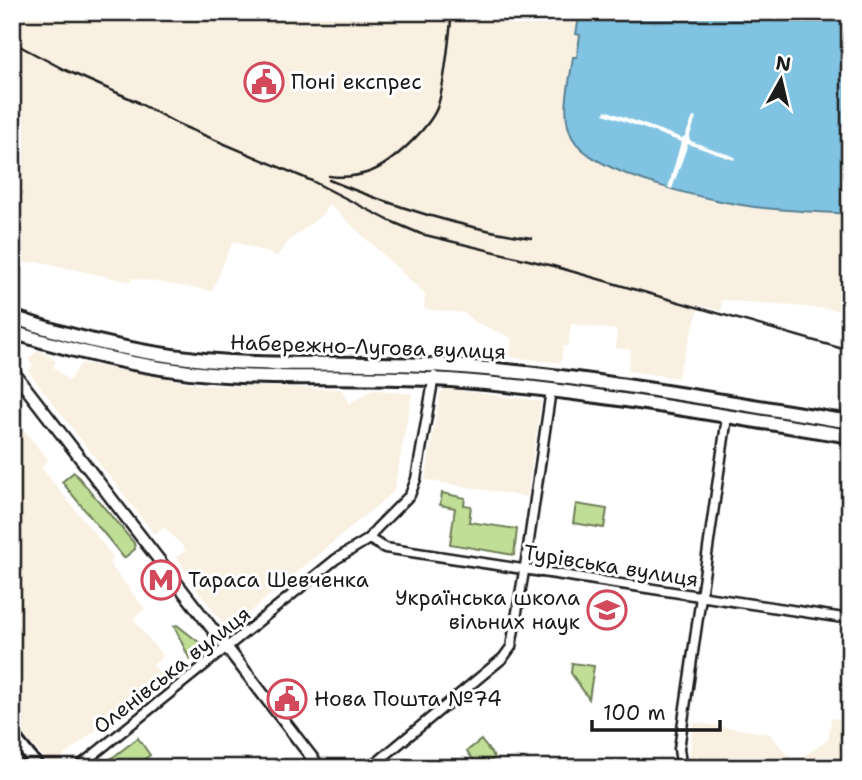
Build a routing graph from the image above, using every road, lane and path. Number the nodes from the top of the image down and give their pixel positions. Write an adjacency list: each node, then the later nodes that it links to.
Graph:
1 (12, 317): 3 (main road, Набережно-Лугова вулиця)
2 (12, 332): 5 (main road, Набережно-Лугова вулиця)
3 (436, 365): 5 (street, Оленівська вулиця); 8 (main road, Набережно-Лугова вулиця)
4 (12, 370): 14 (street)
5 (433, 379): 6 (main road, Набережно-Лугова вулиця); 10 (street, Оленівська вулиця)
6 (551, 390): 7 (main road, Набережно-Лугова вулиця); 11 (street)
7 (727, 417): 9 (main road, Набережно-Лугова вулиця); 12 (street)
8 (850, 422)
9 (850, 436)
10 (369, 539): 11 (street, Турівська вулиця); 14 (street, Оленівська вулиця)
11 (525, 570): 12 (street, Турівська вулиця); 20 (street)
12 (702, 597): 13 (street, Турівська вулиця); 16 (street)
13 (850, 619)
14 (226, 648): 18 (street, Оленівська вулиця); 19 (street)
15 (12, 734): 17 (main road)
16 (680, 766)
17 (39, 768)
18 (77, 768)
19 (320, 768)
20 (369, 768)

